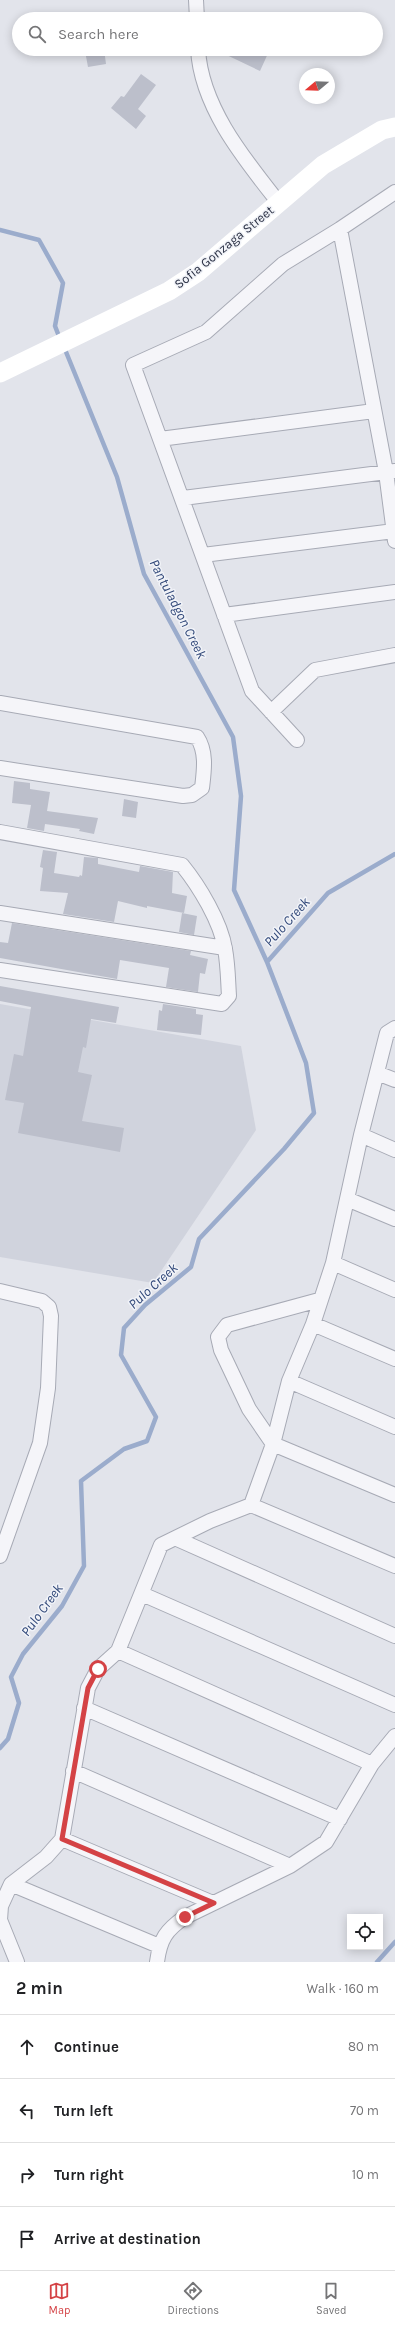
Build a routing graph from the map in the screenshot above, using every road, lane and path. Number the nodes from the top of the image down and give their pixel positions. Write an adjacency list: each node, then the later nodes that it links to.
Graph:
1 (196, 0): 2 (street)
2 (197, 12)
3 (198, 56): 6 (street)
4 (395, 127): 6 (street, Sofia Gonzaga Street)
5 (395, 193): 7 (street)
6 (279, 203): 8 (street, Sofia Gonzaga Street)
7 (340, 229): 9 (street); 10 (street)
8 (0, 373)
9 (374, 412): 10 (street); 11 (street)
10 (160, 439): 12 (street)
11 (390, 472): 12 (street); 13 (street)
12 (183, 498): 14 (street)
13 (394, 536): 14 (street)
14 (203, 555): 16 (street)
15 (395, 592): 16 (street)
16 (224, 615): 19 (street)
17 (395, 655): 19 (street)
18 (0, 703): 21 (street)
19 (271, 712): 20 (street)
20 (297, 740)
21 (0, 768)
22 (0, 832): 24 (street)
23 (0, 913): 24 (street)
24 (225, 948): 25 (street)
25 (0, 970)
26 (395, 1028): 27 (street)
27 (377, 1073): 28 (street); 29 (street)
28 (395, 1080)
29 (361, 1136): 30 (street); 31 (street)
30 (395, 1150)
31 (347, 1199): 32 (street); 33 (street)
32 (395, 1220)
33 (333, 1263): 34 (street); 36 (street)
34 (395, 1290)
35 (0, 1291): 45 (street)
36 (319, 1300): 37 (street); 41 (street)
37 (313, 1324): 38 (street); 39 (street)
38 (395, 1359)
39 (289, 1381): 40 (street); 41 (street)
40 (395, 1427)
41 (273, 1444): 42 (street); 43 (street)
42 (395, 1495)
43 (251, 1504): 44 (street); 46 (street)
44 (177, 1538): 47 (street); 48 (street)
45 (0, 1556)
46 (395, 1566)
47 (142, 1594): 49 (street); 50 (street)
48 (395, 1636)
49 (118, 1651): 51 (street); 53 (street)
50 (395, 1705)
51 (84, 1708): 54 (street); 55 (street)
52 (395, 1736): 53 (street)
53 (372, 1764): 55 (street)
54 (73, 1771): 56 (street); 57 (street)
55 (340, 1819): 57 (street)
56 (62, 1839): 58 (street); 59 (street)
57 (290, 1866): 59 (street)
58 (11, 1884): 60 (street); 61 (street)
59 (214, 1903): 60 (street)
60 (159, 1946): 62 (street)
61 (20, 1961)
62 (157, 1962)

